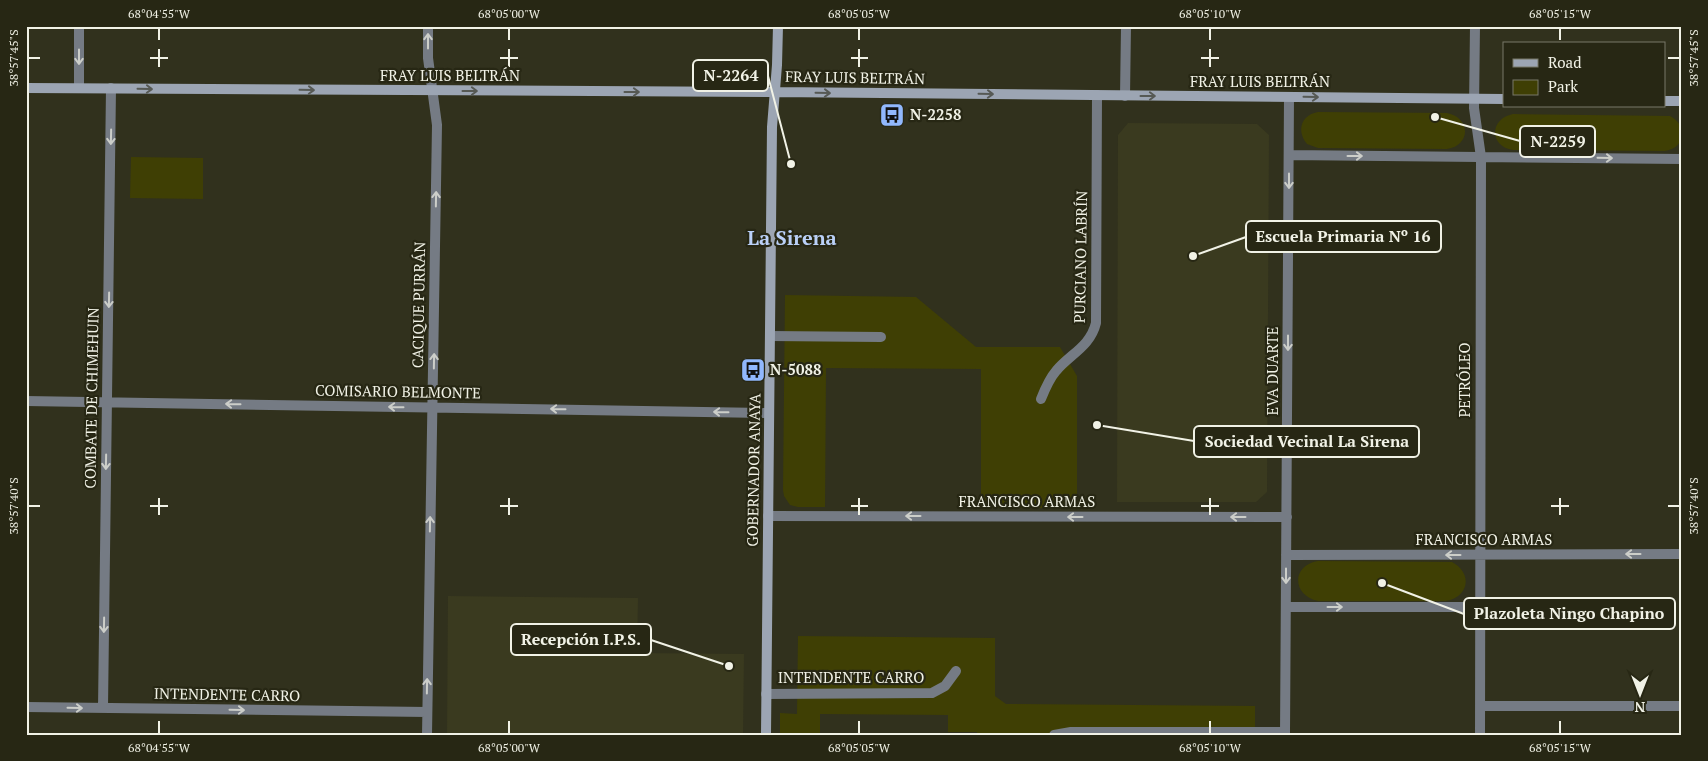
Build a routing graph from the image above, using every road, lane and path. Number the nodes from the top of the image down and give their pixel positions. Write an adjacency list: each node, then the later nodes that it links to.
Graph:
1 (79, 26): 7 (street, one-way to 7)
2 (428, 26): 9 (street, CACIQUE PURRÁN, one-way to 2)
3 (778, 26): 10 (main road, GOBERNADOR ANAYA)
4 (1126, 26): 12 (street)
5 (1475, 26): 14 (street, PETRÓLEO)
6 (26, 88): 7 (main road, FRAY LUIS BELTRÁN)
7 (79, 88): 8 (main road, FRAY LUIS BELTRÁN)
8 (111, 88): 9 (main road, FRAY LUIS BELTRÁN, one-way to 9); 25 (street, COMBATE DE CHIMEHUIN, one-way to 25)
9 (433, 91): 10 (main road, FRAY LUIS BELTRÁN, one-way to 10); 26 (street, CACIQUE PURRÁN, one-way to 9)
10 (775, 92): 11 (main road, FRAY LUIS BELTRÁN, one-way to 11); 21 (main road, GOBERNADOR ANAYA)
11 (1097, 95): 12 (main road, FRAY LUIS BELTRÁN); 23 (street, PURCIANO LABRÍN)
12 (1125, 96): 13 (main road, FRAY LUIS BELTRÁN, one-way to 13)
13 (1290, 97): 14 (main road, FRAY LUIS BELTRÁN, one-way to 14); 18 (street, EVA DUARTE)
14 (1474, 99): 15 (main road, FRAY LUIS BELTRÁN); 19 (street, PETRÓLEO)
15 (1503, 99)
16 (1666, 101): 17 (main road)
17 (1682, 101)
18 (1289, 155): 19 (street, one-way to 19); 29 (street, EVA DUARTE, one-way to 29)
19 (1481, 157): 20 (street, one-way to 20); 32 (street, PETRÓLEO)
20 (1682, 159)
21 (770, 336): 22 (street); 27 (main road, GOBERNADOR ANAYA)
22 (881, 337)
23 (1041, 399)
24 (26, 401): 25 (street, COMISARIO BELMONTE)
25 (107, 402): 26 (street, COMISARIO BELMONTE, one-way to 25); 40 (street, COMBATE DE CHIMEHUIN, one-way to 40)
26 (433, 407): 27 (street, COMISARIO BELMONTE, one-way to 26); 41 (street, CACIQUE PURRÁN, one-way to 26)
27 (769, 413): 28 (main road, GOBERNADOR ANAYA)
28 (768, 516): 29 (street, FRANCISCO ARMAS, one-way to 28); 36 (main road, GOBERNADOR ANAYA)
29 (1287, 517): 31 (street, EVA DUARTE)
30 (1682, 554): 32 (street, FRANCISCO ARMAS, one-way to 32)
31 (1286, 555): 32 (street, FRANCISCO ARMAS, one-way to 31); 33 (street, EVA DUARTE, one-way to 33)
32 (1480, 555): 34 (street, PETRÓLEO)
33 (1286, 607): 34 (street, one-way to 34); 42 (street, EVA DUARTE)
34 (1480, 607): 37 (street, PETRÓLEO)
35 (956, 671): 36 (street, INTENDENTE CARRO)
36 (766, 694): 44 (main road, GOBERNADOR ANAYA)
37 (1480, 706): 38 (street); 46 (street, PETRÓLEO)
38 (1682, 706)
39 (26, 707): 40 (street, INTENDENTE CARRO, one-way to 40)
40 (104, 708): 41 (street, INTENDENTE CARRO, one-way to 41)
41 (426, 712): 43 (street, CACIQUE PURRÁN)
42 (1285, 734): 45 (street)
43 (427, 735)
44 (766, 735)
45 (1054, 735)
46 (1480, 735)

